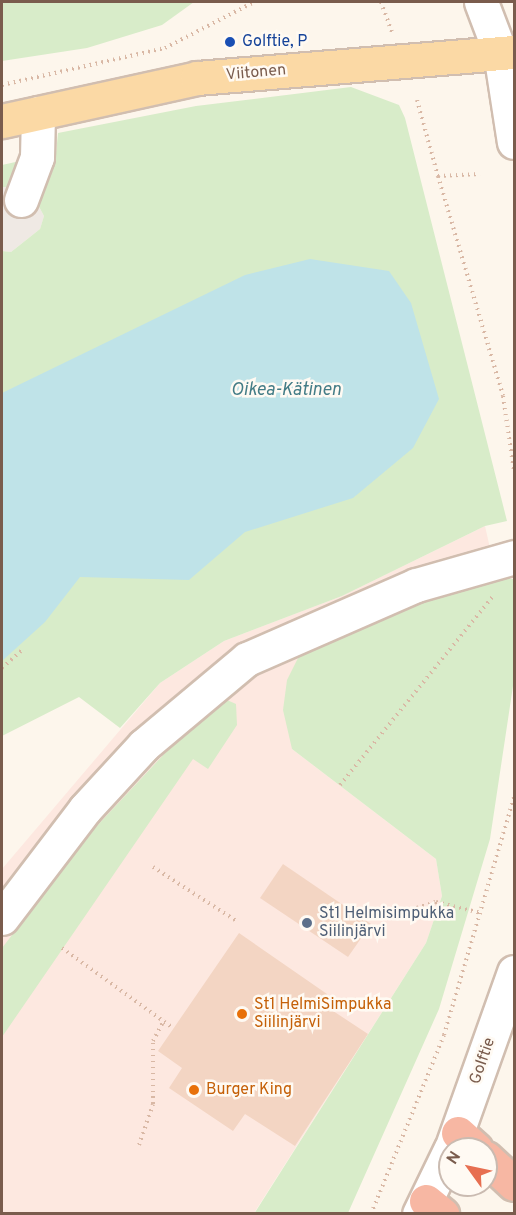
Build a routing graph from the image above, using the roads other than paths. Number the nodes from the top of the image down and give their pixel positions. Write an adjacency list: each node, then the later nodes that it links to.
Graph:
1 (481, 2): 2 (street)
2 (507, 52): 3 (main road, Viitonen); 5 (street)
3 (38, 113): 4 (main road, Viitonen); 6 (street)
4 (2, 121)
5 (514, 142)
6 (21, 201)
7 (514, 557): 8 (street)
8 (2, 918)
9 (514, 972): 10 (street, Golftie)
10 (462, 1137)
11 (498, 1169): 12 (highway)
12 (514, 1184)
13 (438, 1190): 14 (street, Golftie)
14 (429, 1209)

